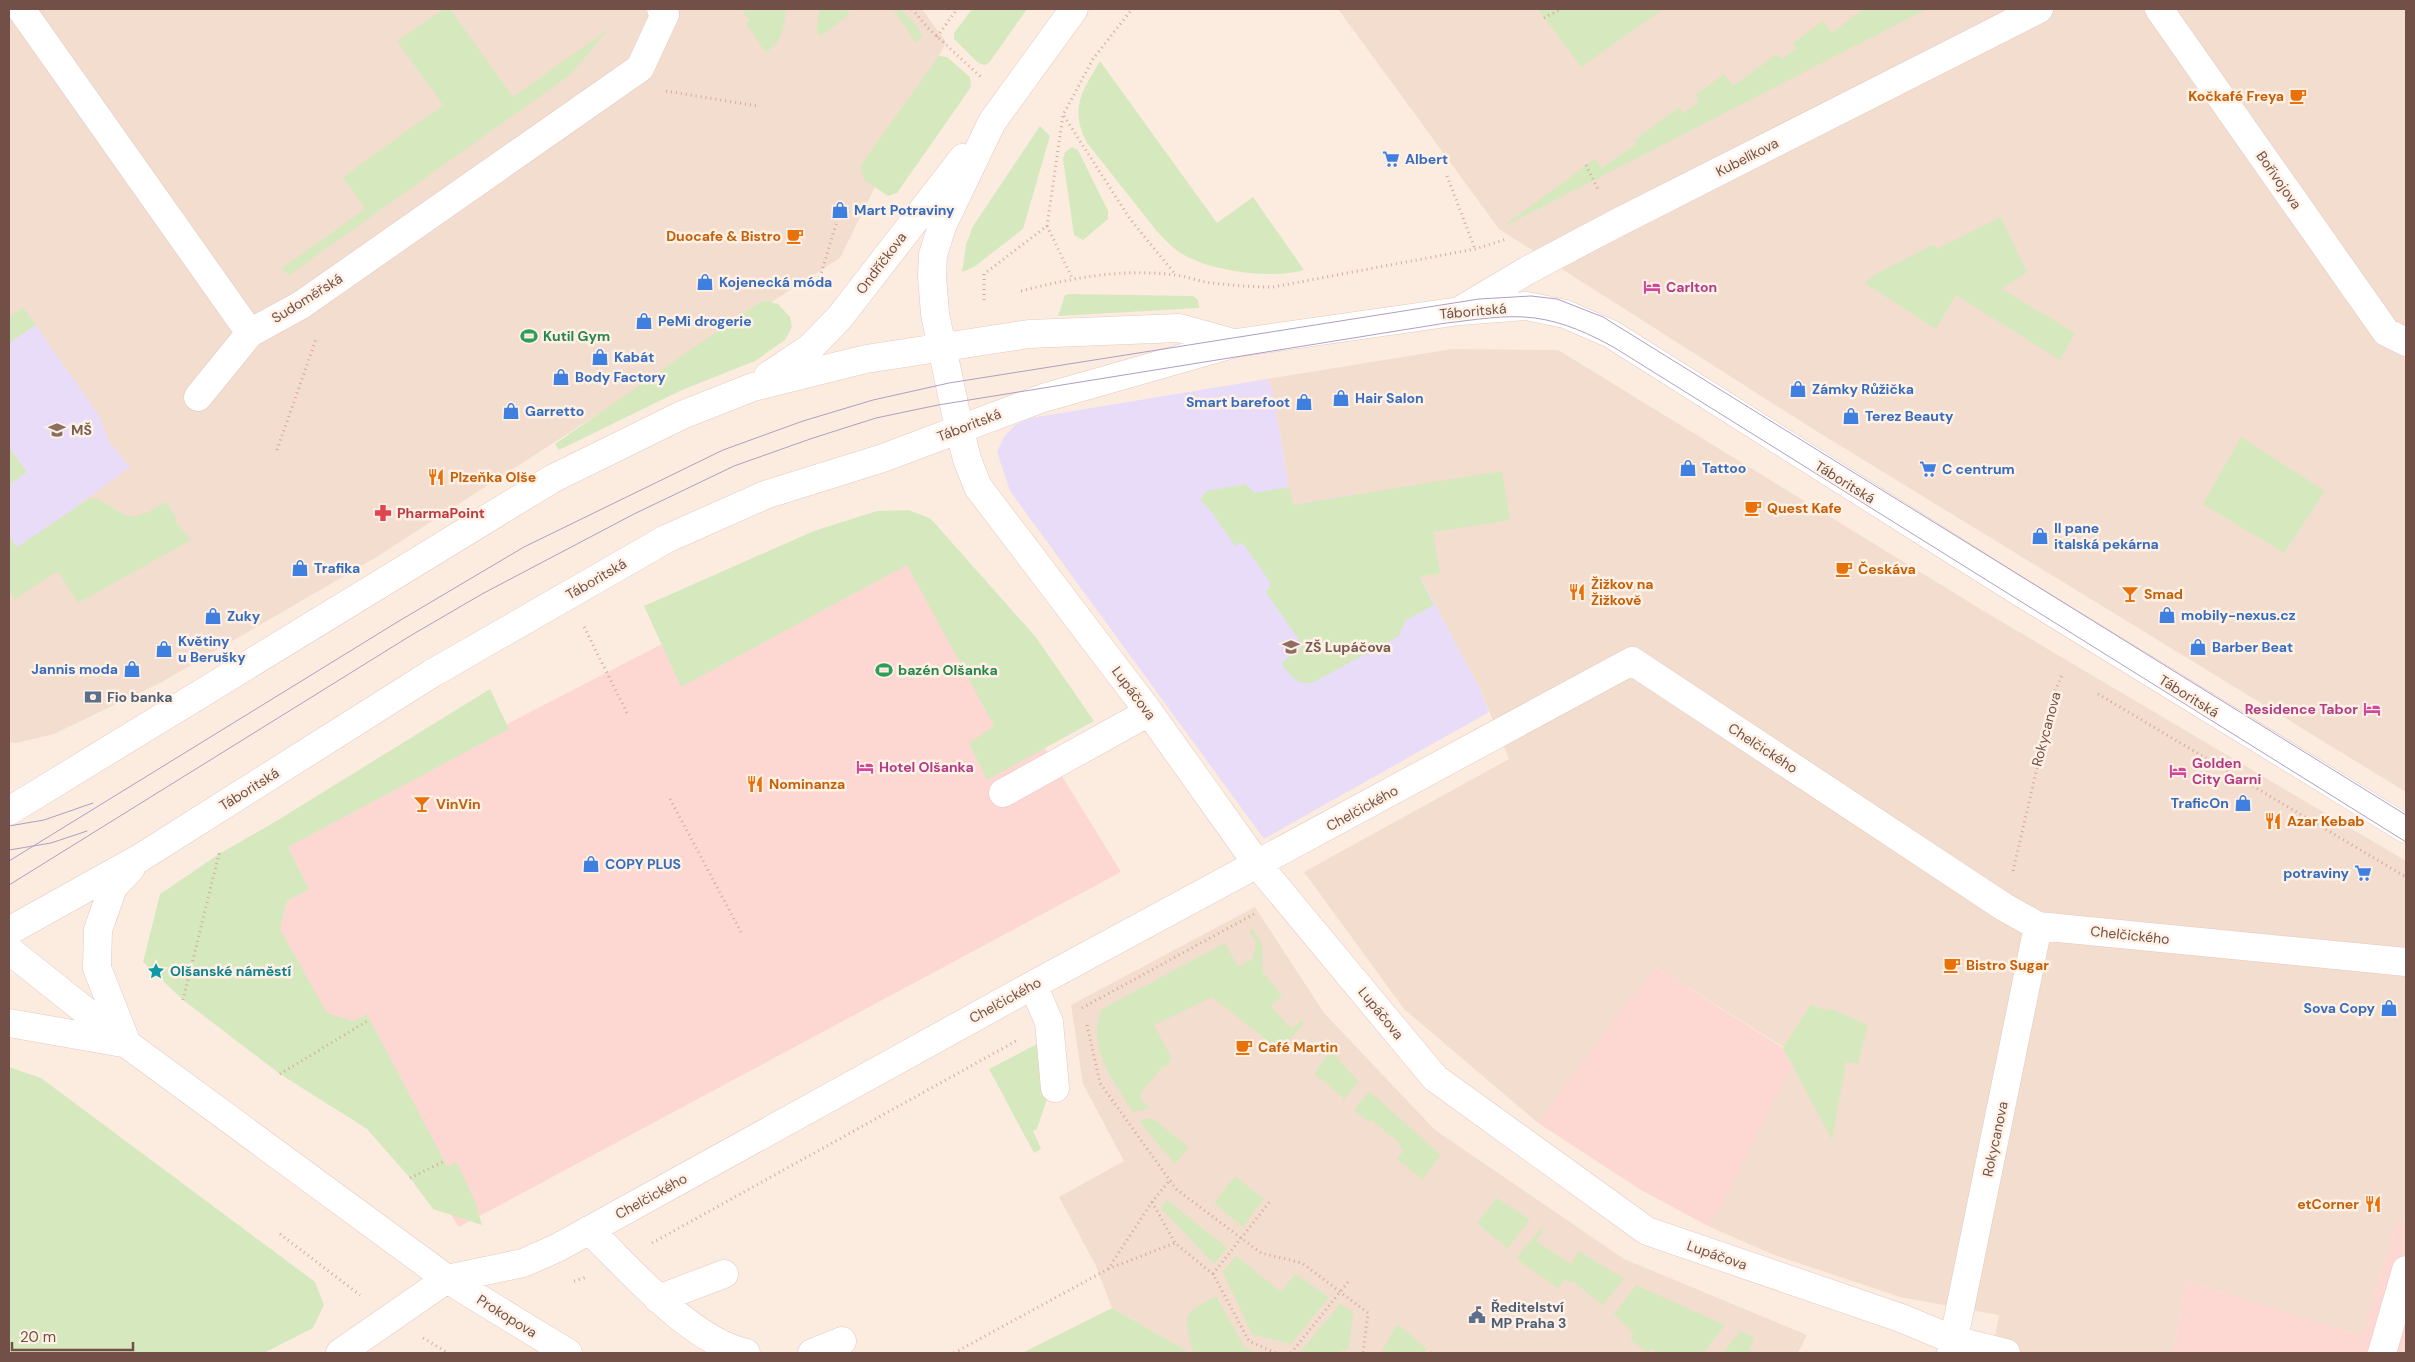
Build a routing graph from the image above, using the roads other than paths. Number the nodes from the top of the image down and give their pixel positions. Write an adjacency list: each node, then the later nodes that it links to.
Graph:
1 (21, 9): 8 (street)
2 (1074, 9): 6 (street, Ondříčkova)
3 (2039, 9): 7 (street, Kubelíkova)
4 (2159, 9): 9 (street, Bořivojova)
5 (663, 12): 8 (street, Sudoměřská)
6 (992, 122): 11 (street, Ondříčkova); 12 (street, Ondříčkova)
7 (1460, 311): 10 (street, Táboritská); 18 (street, Táboritská)
8 (250, 333): 13 (street)
9 (2406, 342)
10 (1236, 343): 11 (street, Táboritská); 14 (street, Táboritská)
11 (942, 347): 12 (street, Táboritská); 14 (street, Lupáčova)
12 (753, 387): 17 (street, Táboritská)
13 (198, 397)
14 (959, 428): 15 (street, Lupáčova); 19 (street, Táboritská)
15 (1148, 712): 16 (street); 20 (street, Lupáčova)
16 (1003, 793)
17 (9, 812)
18 (2406, 829)
19 (140, 858): 22 (street, Táboritská); 27 (street)
20 (1258, 865): 21 (street, Chelčického); 25 (street, Chelčického); 35 (street, Lupáčova)
21 (2038, 926): 24 (street, Chelčického); 35 (street, Rokycanova)
22 (9, 931)
23 (9, 950): 27 (street)
24 (2406, 962)
25 (1033, 985): 28 (street); 29 (street, Chelčického)
26 (9, 1023): 27 (street)
27 (127, 1044): 32 (street)
28 (1055, 1088)
29 (589, 1230): 32 (street, Chelčického); 33 (street)
30 (2406, 1270): 41 (street)
31 (724, 1274): 33 (street)
32 (447, 1279): 36 (street, Chelčického); 37 (street, Prokopova)
33 (658, 1299): 38 (street)
34 (842, 1340): 39 (street)
35 (1953, 1346): 40 (street, Lupáčova)
36 (340, 1353)
37 (568, 1353)
38 (746, 1353)
39 (812, 1353)
40 (2006, 1353)
41 (2382, 1353)

